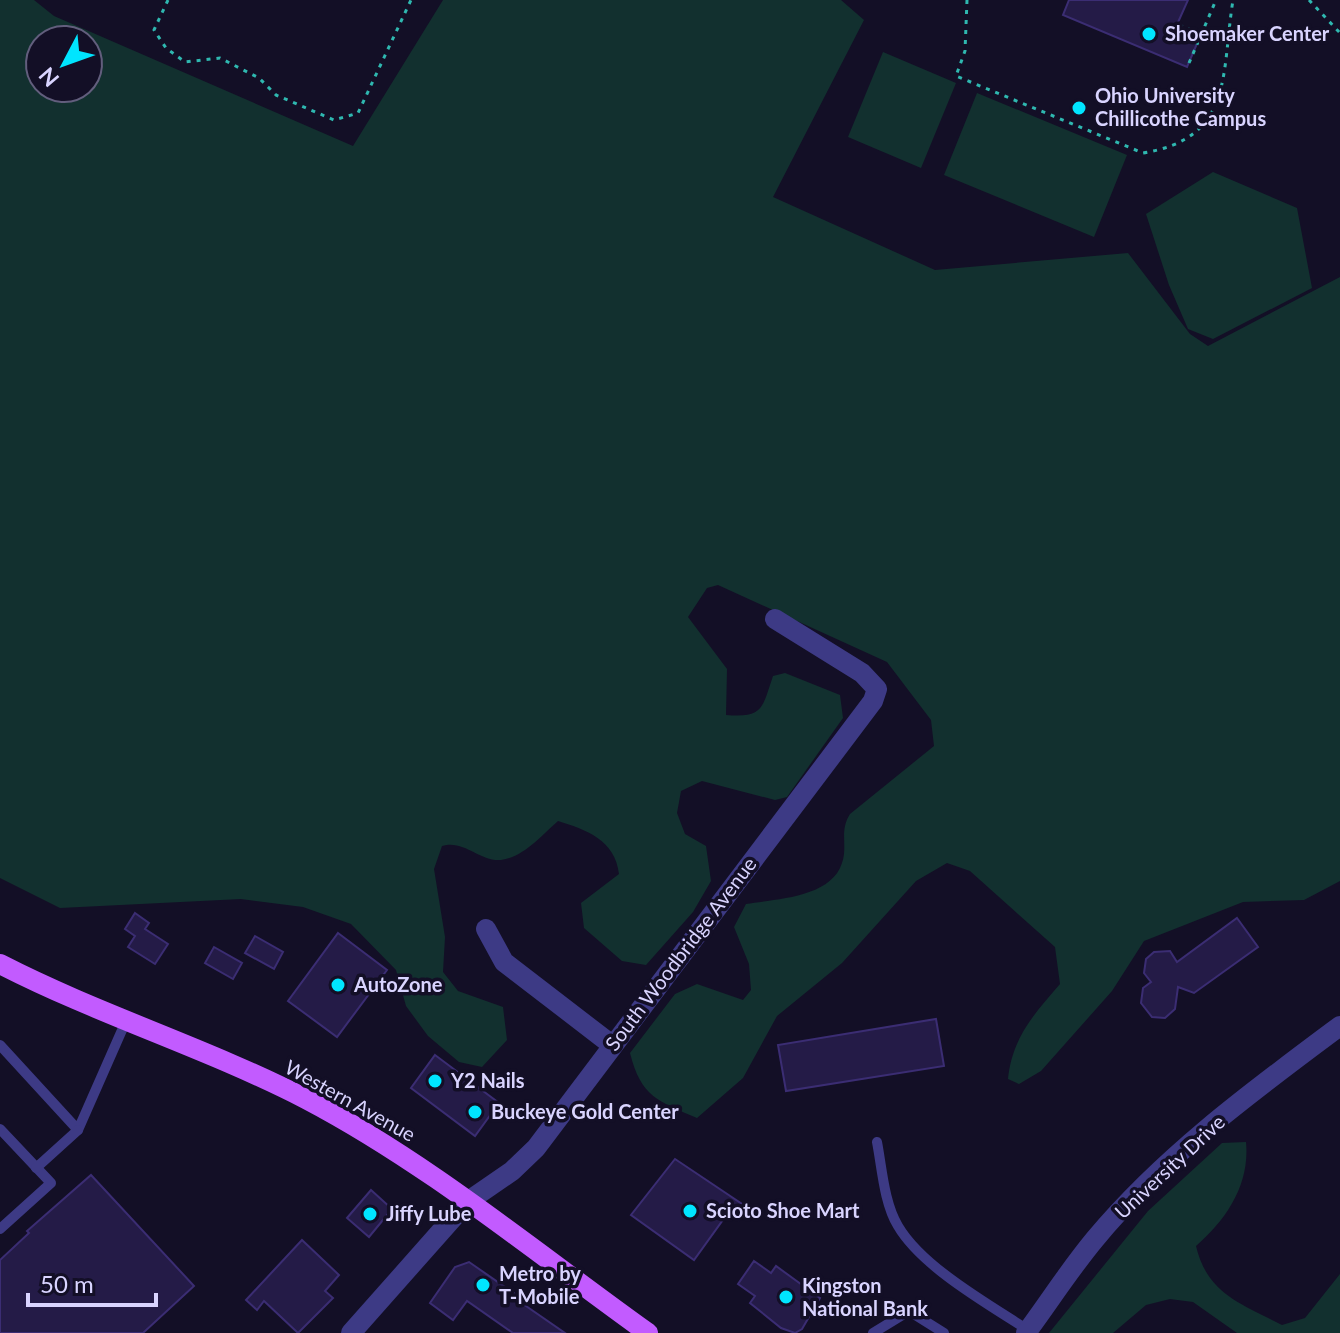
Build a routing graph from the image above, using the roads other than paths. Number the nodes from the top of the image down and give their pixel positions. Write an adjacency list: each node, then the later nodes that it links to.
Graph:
1 (775, 619): 7 (street, South Woodbridge Avenue)
2 (486, 929): 7 (street)
3 (0, 964): 4 (main road, Western Avenue)
4 (126, 1021): 9 (lane); 12 (main road, Western Avenue)
5 (1340, 1026): 14 (street, University Drive)
6 (0, 1045): 9 (lane)
7 (612, 1045): 12 (street, South Woodbridge Avenue)
8 (0, 1129): 11 (lane)
9 (78, 1130): 11 (lane)
10 (877, 1142): 14 (lane)
11 (36, 1168): 13 (lane)
12 (467, 1202): 15 (street, South Woodbridge Avenue); 16 (main road, Western Avenue)
13 (0, 1229)
14 (1027, 1332)
15 (351, 1333)
16 (648, 1333)
17 (873, 1333): 18 (lane)
18 (944, 1333)

